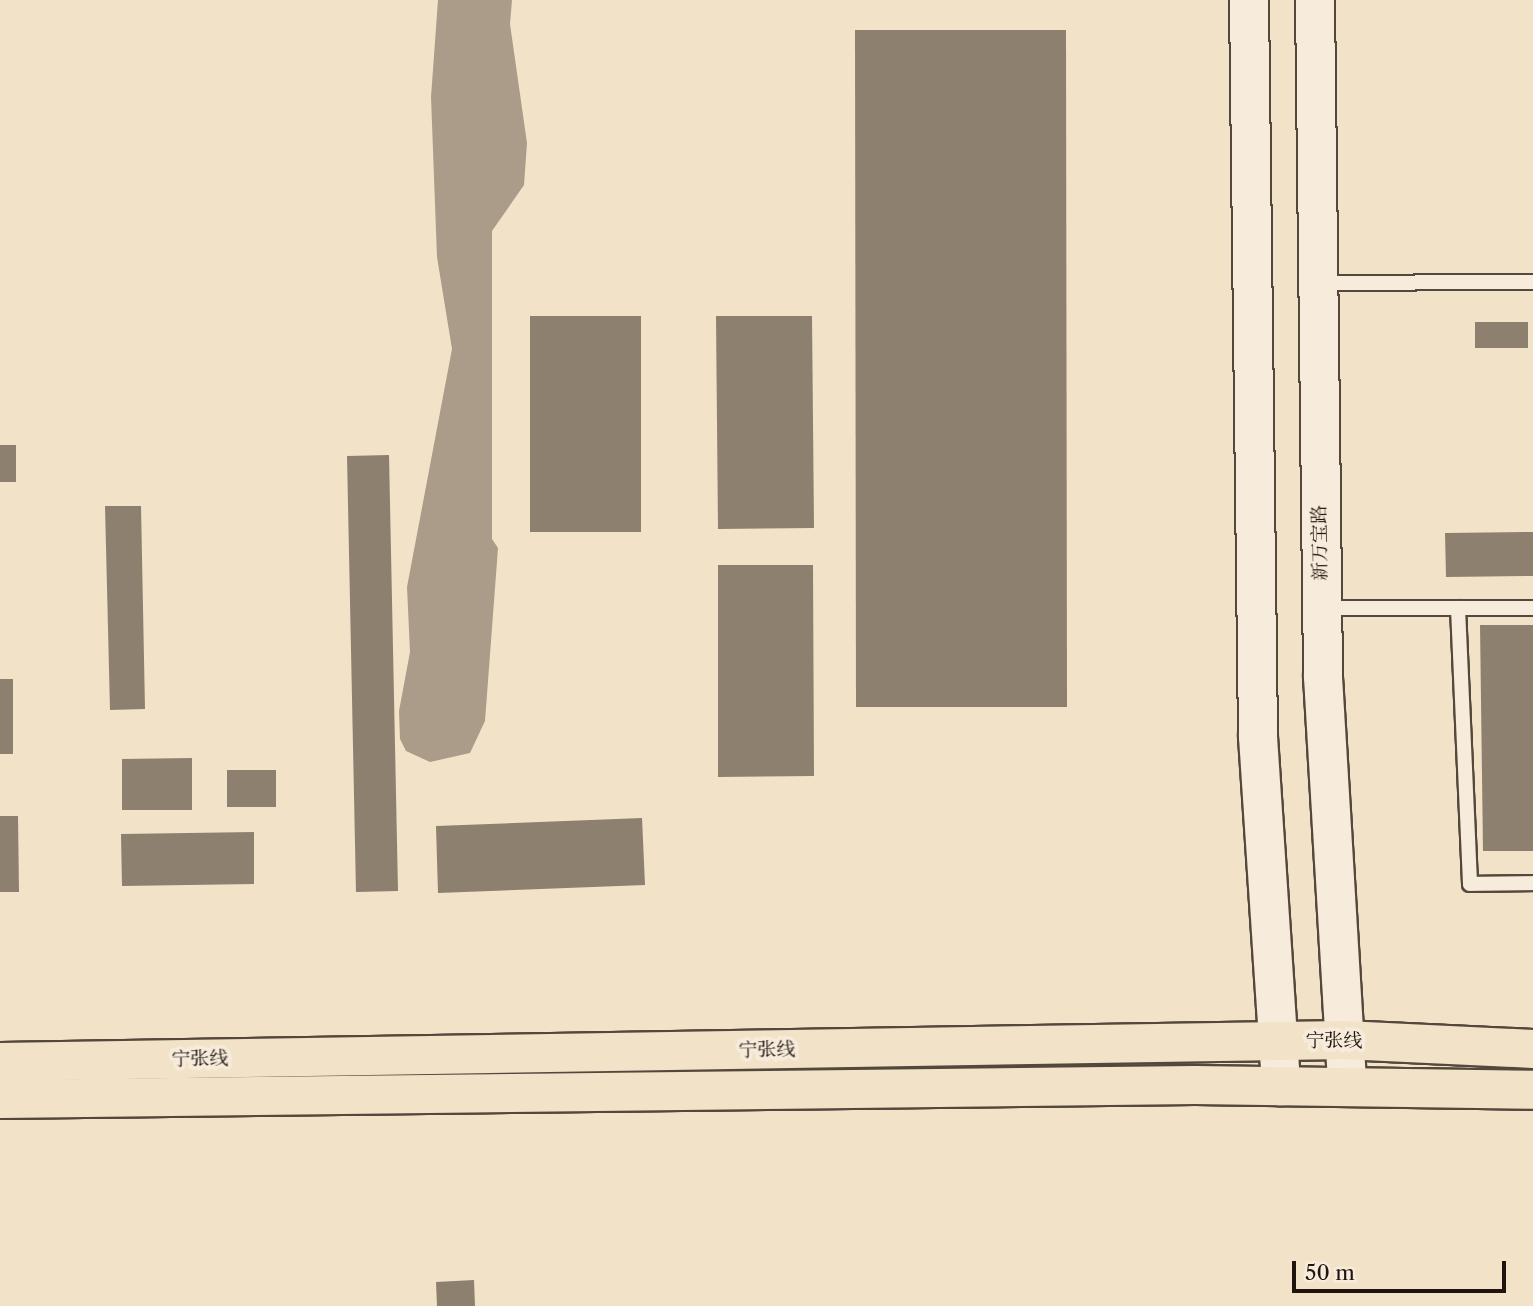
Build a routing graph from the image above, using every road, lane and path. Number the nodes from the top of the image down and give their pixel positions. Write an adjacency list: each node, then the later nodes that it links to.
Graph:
1 (1249, 0): 10 (street)
2 (1315, 0): 4 (street, 新万宝路)
3 (1533, 282): 4 (lane)
4 (1318, 283): 5 (street, 新万宝路)
5 (1322, 608): 6 (lane); 9 (street, 新万宝路)
6 (1458, 608): 7 (lane); 8 (lane)
7 (1533, 608)
8 (1533, 883)
9 (1344, 1040): 10 (main road, 宁张线); 11 (main road, 宁张线); 14 (street, 新万宝路)
10 (1279, 1041): 12 (main road, 宁张线); 13 (street)
11 (1533, 1049)
12 (0, 1062)
13 (1281, 1086): 14 (main road, 宁张线); 16 (main road, 宁张线)
14 (1347, 1086): 15 (main road, 宁张线)
15 (1533, 1090)
16 (0, 1099)

